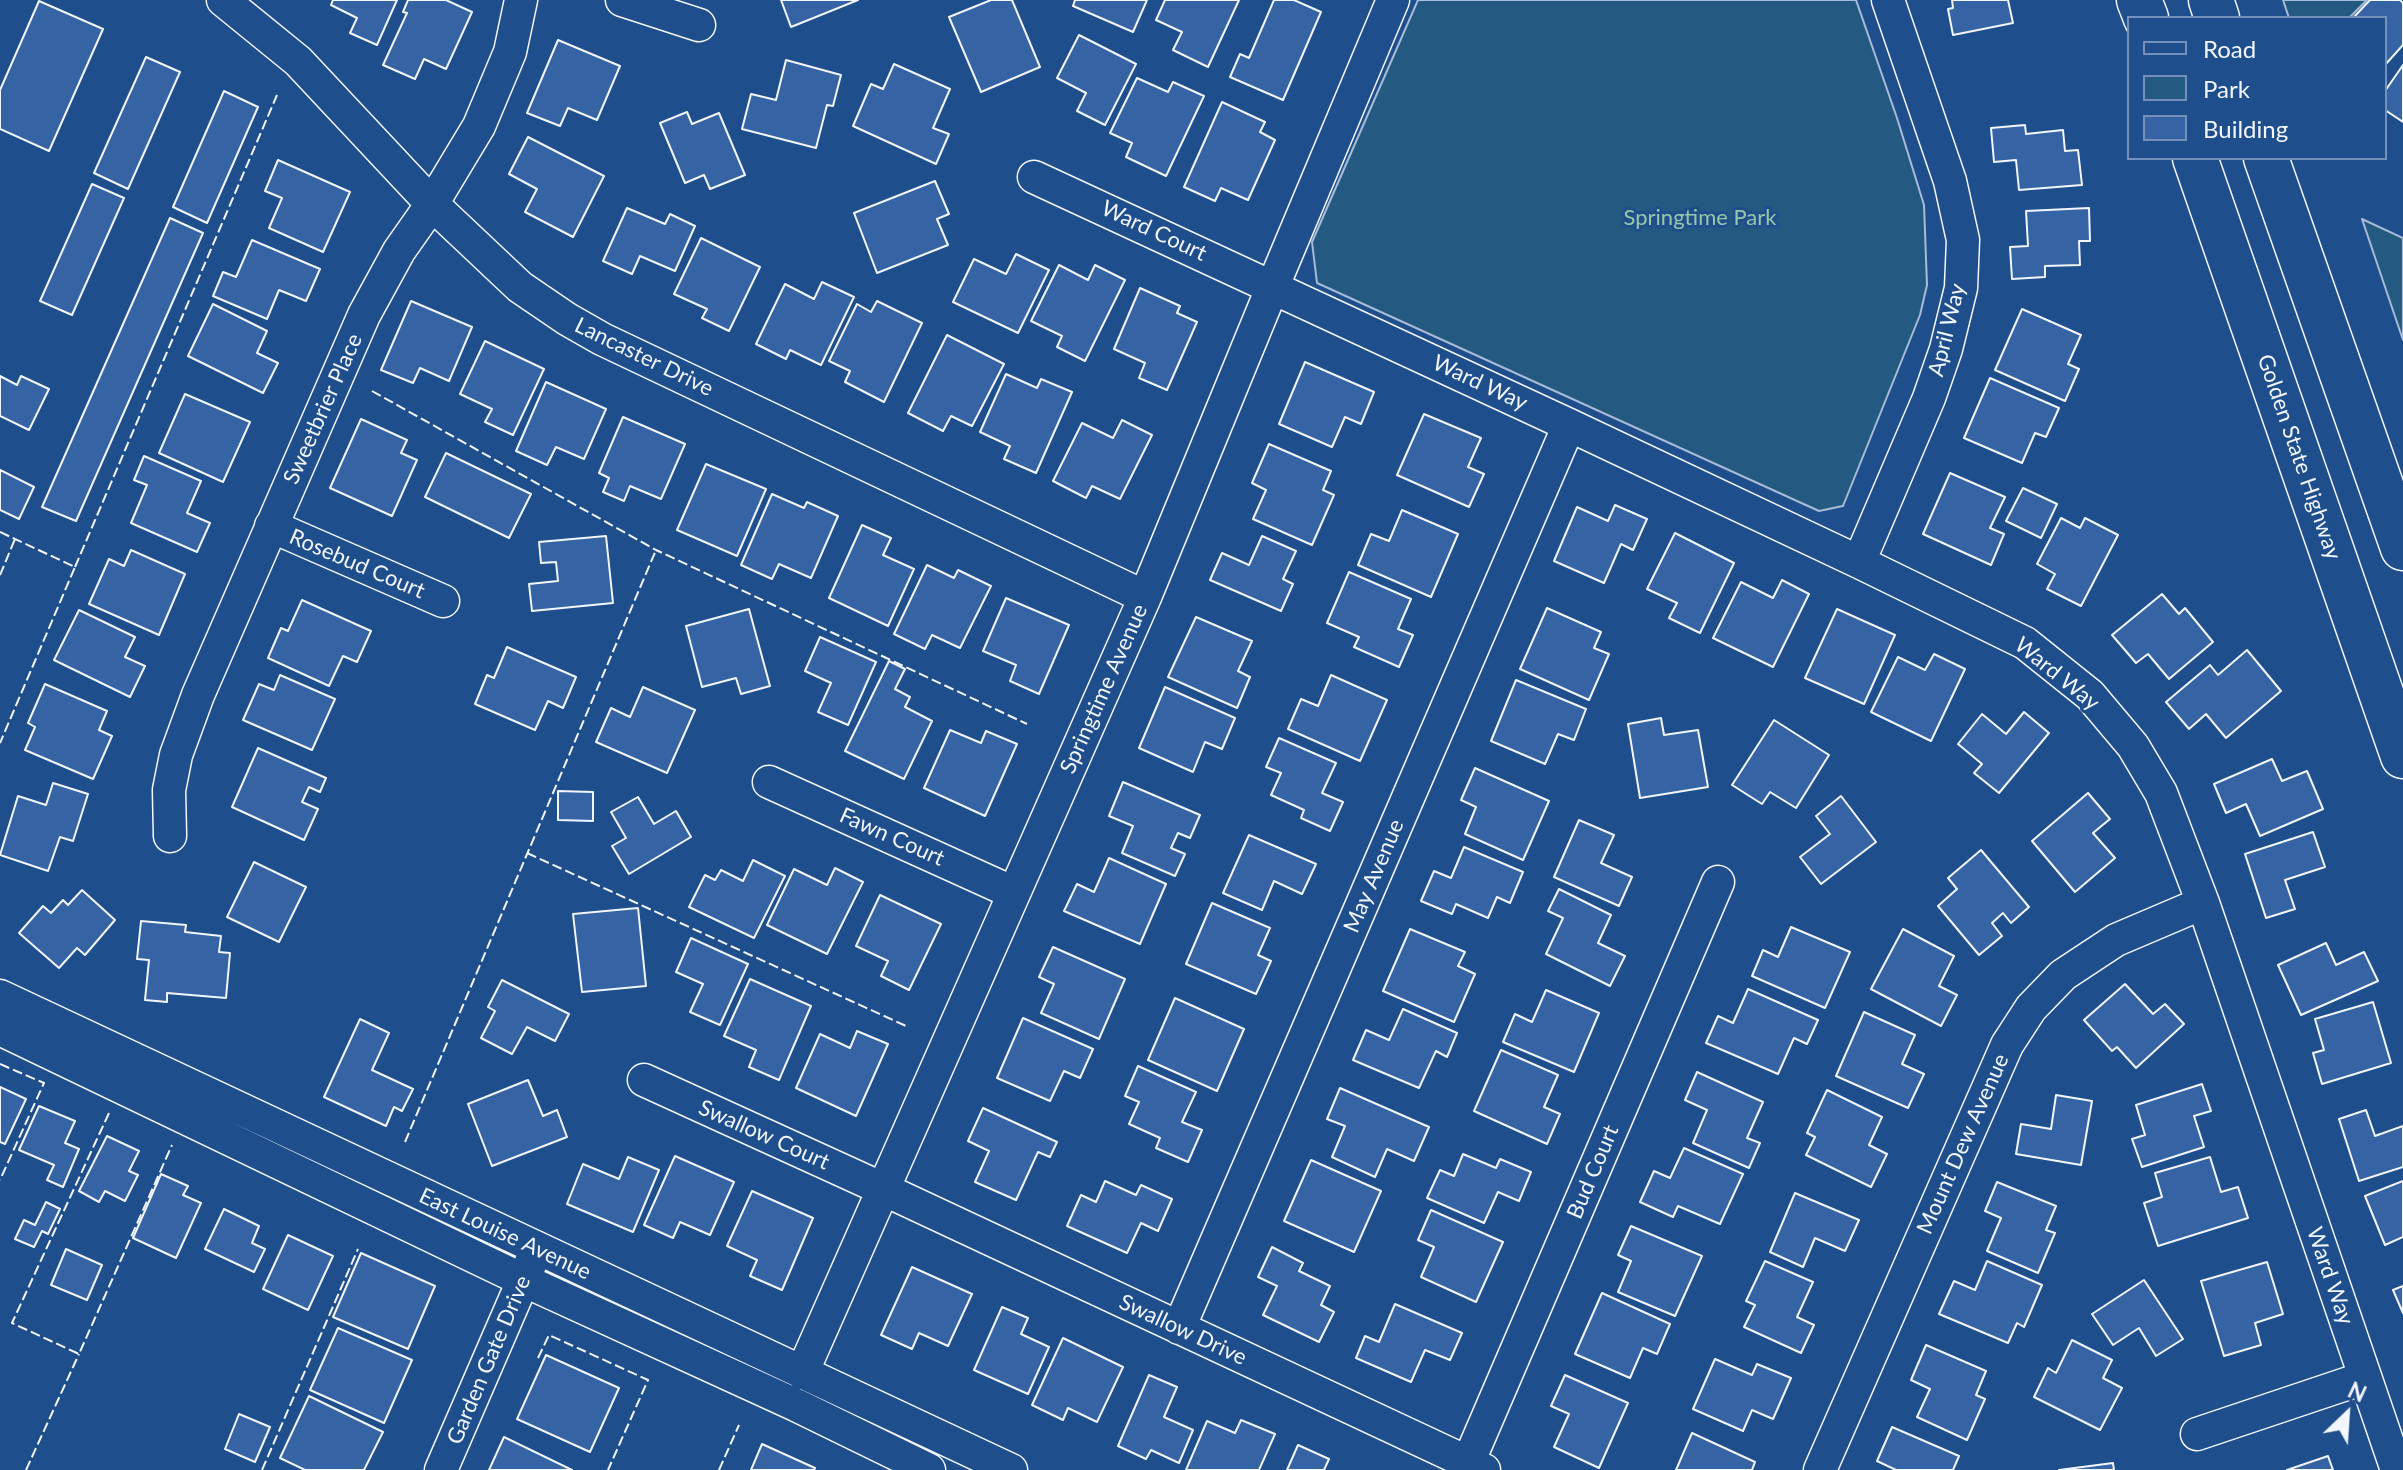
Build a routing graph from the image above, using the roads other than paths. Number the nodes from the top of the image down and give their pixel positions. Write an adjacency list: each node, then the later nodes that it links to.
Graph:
1 (223, 0): 10 (street, Lancaster Drive)
2 (521, 0): 10 (street, Sweetbrier Place)
3 (622, 0): 6 (street)
4 (1393, 0): 11 (street, Springtime Avenue)
5 (1888, 0): 15 (street, April Way)
6 (699, 25)
7 (2196, 160): 18 (highway, Golden State Highway)
8 (2267, 160): 14 (highway)
9 (1034, 177): 11 (street, Ward Court)
10 (432, 204): 13 (street, Sweetbrier Place); 16 (street, Lancaster Drive)
11 (1273, 286): 12 (street, Ward Way); 16 (street, Springtime Avenue)
12 (1569, 425): 15 (street, Ward Way); 30 (street, May Avenue)
13 (271, 526): 17 (street, Rosebud Court); 20 (street, Sweetbrier Place)
14 (2403, 548)
15 (1859, 562): 23 (street, Ward Way)
16 (1145, 597): 22 (street, Springtime Avenue)
17 (443, 601)
18 (2403, 756)
19 (769, 782): 22 (street, Fawn Court)
20 (170, 836)
21 (1718, 882): 34 (street, Bud Court)
22 (1014, 893): 27 (street, Springtime Avenue)
23 (2203, 903): 32 (street, Ward Way); 38 (street, Mount Dew Avenue)
24 (0, 996): 28 (street, East Louise Avenue)
25 (0, 1029): 29 (street, East Louise Avenue)
26 (644, 1080): 27 (street, Swallow Court)
27 (883, 1189): 30 (street, Swallow Drive); 31 (street, Springtime Avenue)
28 (537, 1250): 29 (street, Garden Gate Drive); 31 (street, East Louise Avenue)
29 (523, 1280): 35 (street, East Louise Avenue); 36 (street, Garden Gate Drive)
30 (1179, 1328): 34 (street, Swallow Drive)
31 (802, 1373): 37 (street, East Louise Avenue)
32 (2364, 1378): 33 (street); 39 (street, Ward Way)
33 (2197, 1434)
34 (1476, 1466)
35 (927, 1469)
36 (441, 1470)
37 (1011, 1470)
38 (1820, 1470)
39 (2397, 1470)

